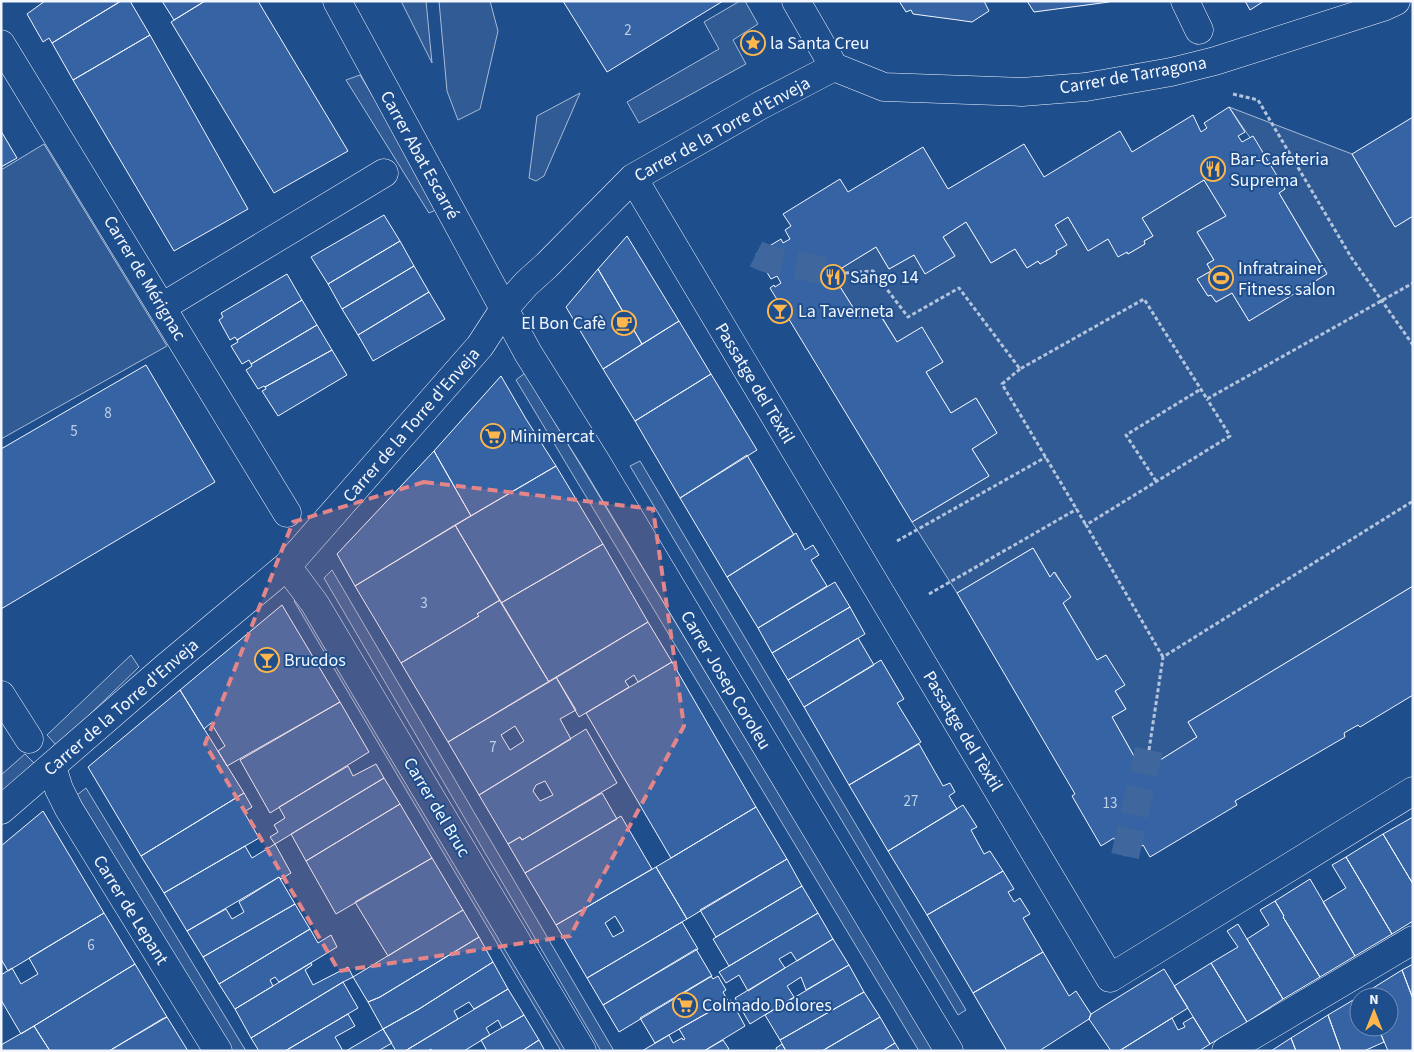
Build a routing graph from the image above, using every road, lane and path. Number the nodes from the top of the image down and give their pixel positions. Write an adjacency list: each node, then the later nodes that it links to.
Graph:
1 (337, 1): 15 (street, Carrer Abat Escarré)
2 (796, 1): 7 (street)
3 (1184, 1): 5 (street)
4 (1396, 1): 7 (street, Carrer de Tarragona)
5 (1199, 30)
6 (1, 44): 14 (street, Carrer de Mérignac)
7 (834, 67): 10 (street, Carrer de la Torre d'Enveja)
8 (1233, 94): 13 (path)
9 (384, 172): 14 (street)
10 (632, 178): 15 (street, Carrer de la Torre d'Enveja); 34 (street, Passatge del Tèxtil)
11 (832, 274): 17 (path)
12 (1413, 283): 13 (path)
13 (1382, 301): 16 (path); 19 (path)
14 (162, 306): 24 (street, Carrer de Mérignac)
15 (504, 308): 27 (street, Carrer de la Torre d'Enveja); 39 (street, Carrer Josep Coroleu)
16 (1413, 345)
17 (1020, 369): 18 (path); 20 (path)
18 (1201, 389): 19 (path); 21 (path)
19 (1207, 399): 21 (path)
20 (1046, 457): 23 (path); 26 (path)
21 (1156, 481): 25 (path)
22 (1413, 502): 29 (path)
23 (1077, 509): 25 (path); 28 (path)
24 (287, 513)
25 (1086, 525): 29 (path)
26 (897, 542)
27 (287, 566): 33 (street, Carrer de la Torre d'Enveja); 38 (street, Carrer del Bruc)
28 (929, 594)
29 (1163, 657): 32 (path)
30 (1, 695): 31 (street)
31 (29, 739)
32 (1150, 750)
33 (52, 767): 35 (street, Carrer de la Torre d'Enveja); 37 (street, Carrer de Lepant)
34 (1413, 791)
35 (1, 810)
36 (1413, 940): 40 (street)
37 (218, 1051)
38 (582, 1051)
39 (949, 1051)
40 (1226, 1051)

